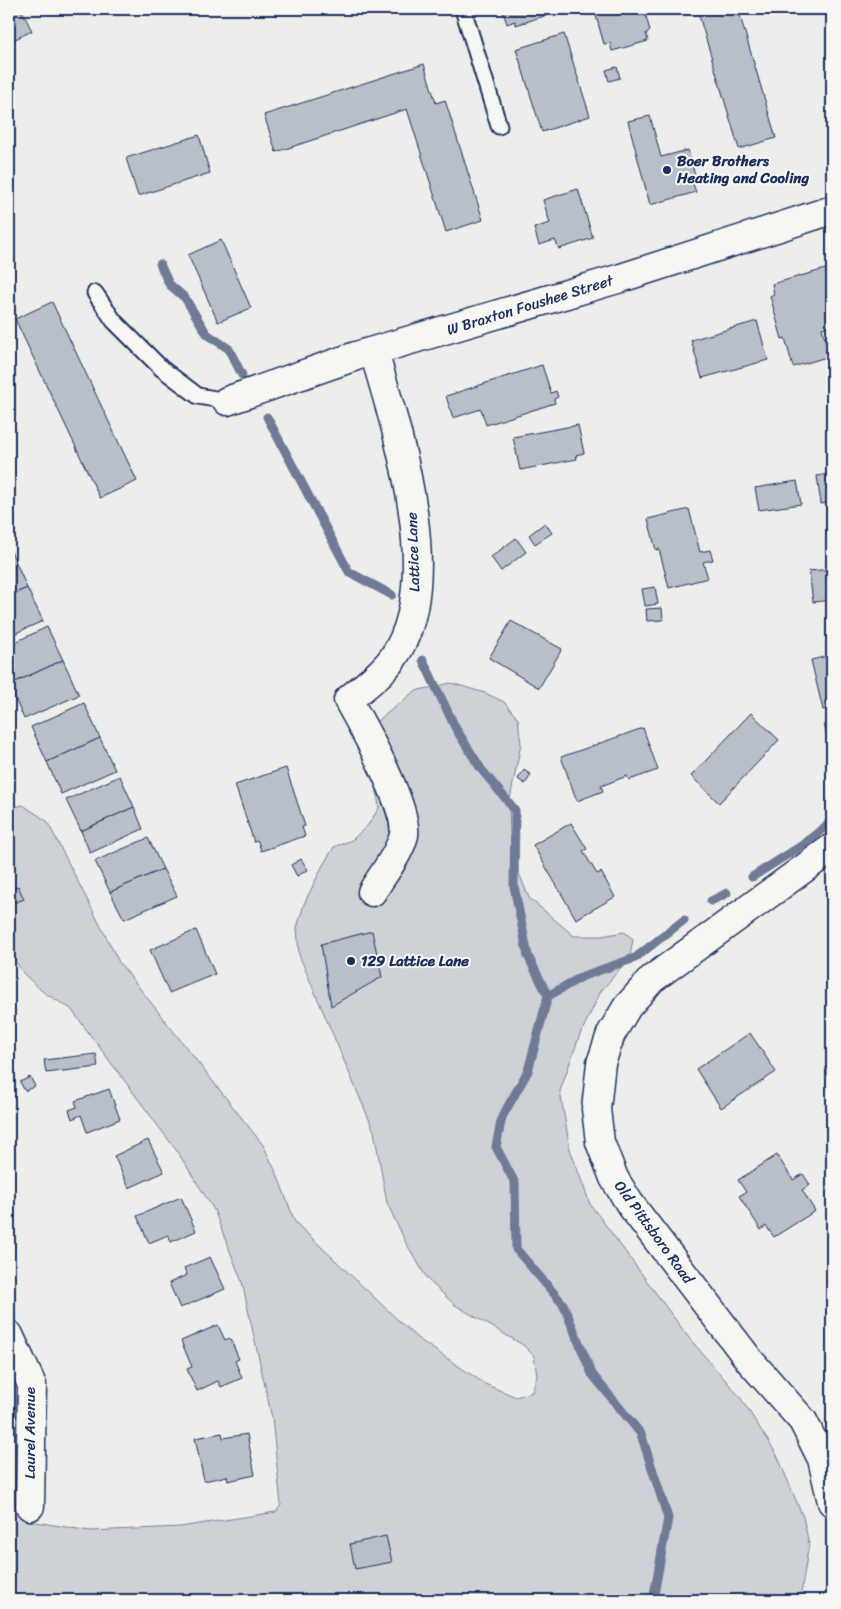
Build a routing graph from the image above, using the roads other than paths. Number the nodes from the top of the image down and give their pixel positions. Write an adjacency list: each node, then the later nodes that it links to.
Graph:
1 (463, 9): 2 (lane)
2 (499, 126)
3 (832, 210): 5 (street, W Braxton Foushee Street)
4 (95, 293): 6 (lane)
5 (374, 352): 6 (street, W Braxton Foushee Street); 8 (street, Lattice Lane)
6 (227, 401)
7 (832, 848): 10 (street, Old Pittsboro Road)
8 (372, 892)
9 (9, 1334): 11 (street, Laurel Avenue)
10 (832, 1502)
11 (30, 1506)

